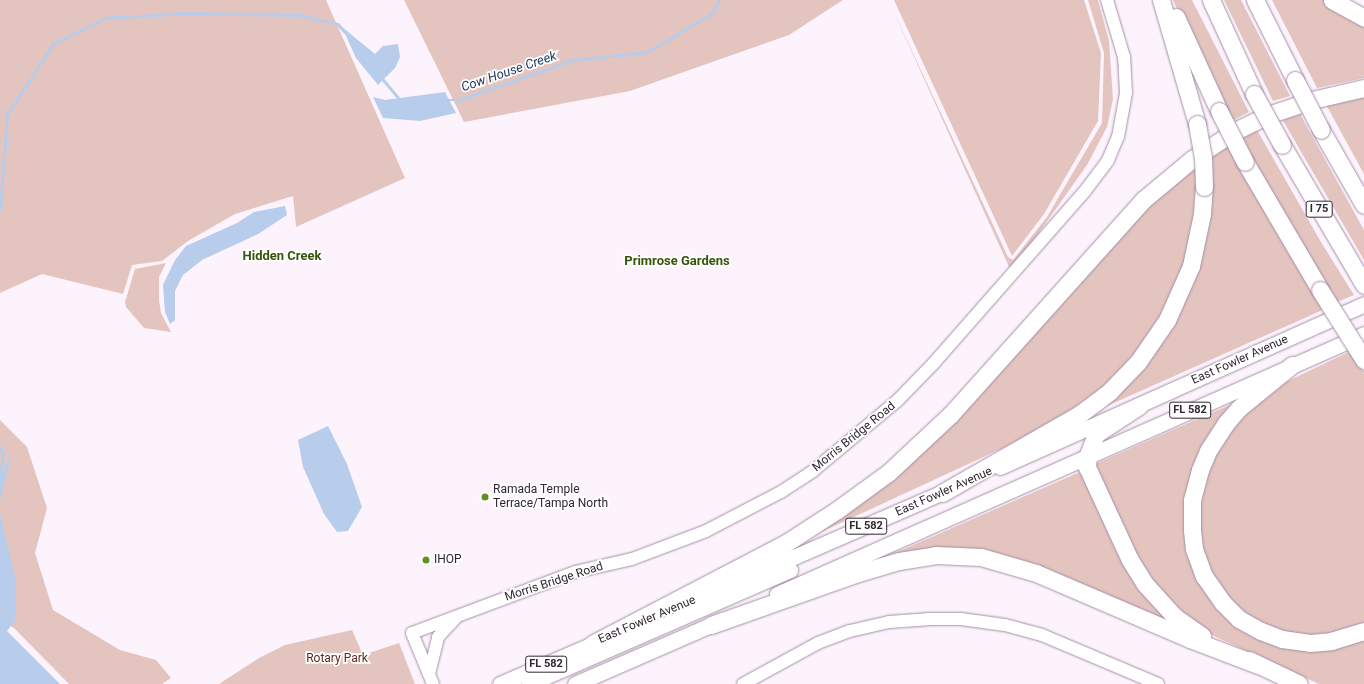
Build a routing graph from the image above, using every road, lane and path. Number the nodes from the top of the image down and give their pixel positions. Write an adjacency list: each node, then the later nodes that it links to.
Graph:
1 (1107, 0): 19 (street, Morris Bridge Road)
2 (1161, 0): 17 (highway, bridge)
3 (1169, 0): 13 (highway, bridge)
4 (1211, 0): 10 (highway, I 75, bridge)
5 (1255, 0): 9 (highway, bridge)
6 (1332, 0): 7 (highway)
7 (1364, 18)
8 (1364, 88): 22 (highway)
9 (1364, 205)
10 (1360, 279)
11 (1364, 304): 15 (main road, East Fowler Avenue / FL 582)
12 (1364, 334): 14 (main road, FL 582)
13 (1364, 360)
14 (1292, 365): 16 (main road, FL 582); 21 (highway)
15 (1139, 406): 16 (highway); 17 (main road, East Fowler Avenue / FL 582)
16 (1088, 455): 20 (main road, FL 582); 23 (highway)
17 (942, 493): 18 (main road, East Fowler Avenue / FL 582)
18 (868, 525): 22 (main road, East Fowler Avenue / FL 582); 26 (main road)
19 (459, 615): 24 (street); 24 (street, Morris Bridge Road)
20 (711, 625): 23 (highway); 27 (main road, FL 582)
21 (1364, 631)
22 (592, 644): 25 (main road, East Fowler Avenue / FL 582)
23 (1258, 665): 30 (highway)
24 (431, 679)
25 (500, 684)
26 (528, 684)
27 (575, 684)
28 (743, 684): 29 (street)
29 (1158, 684)
30 (1299, 684)

